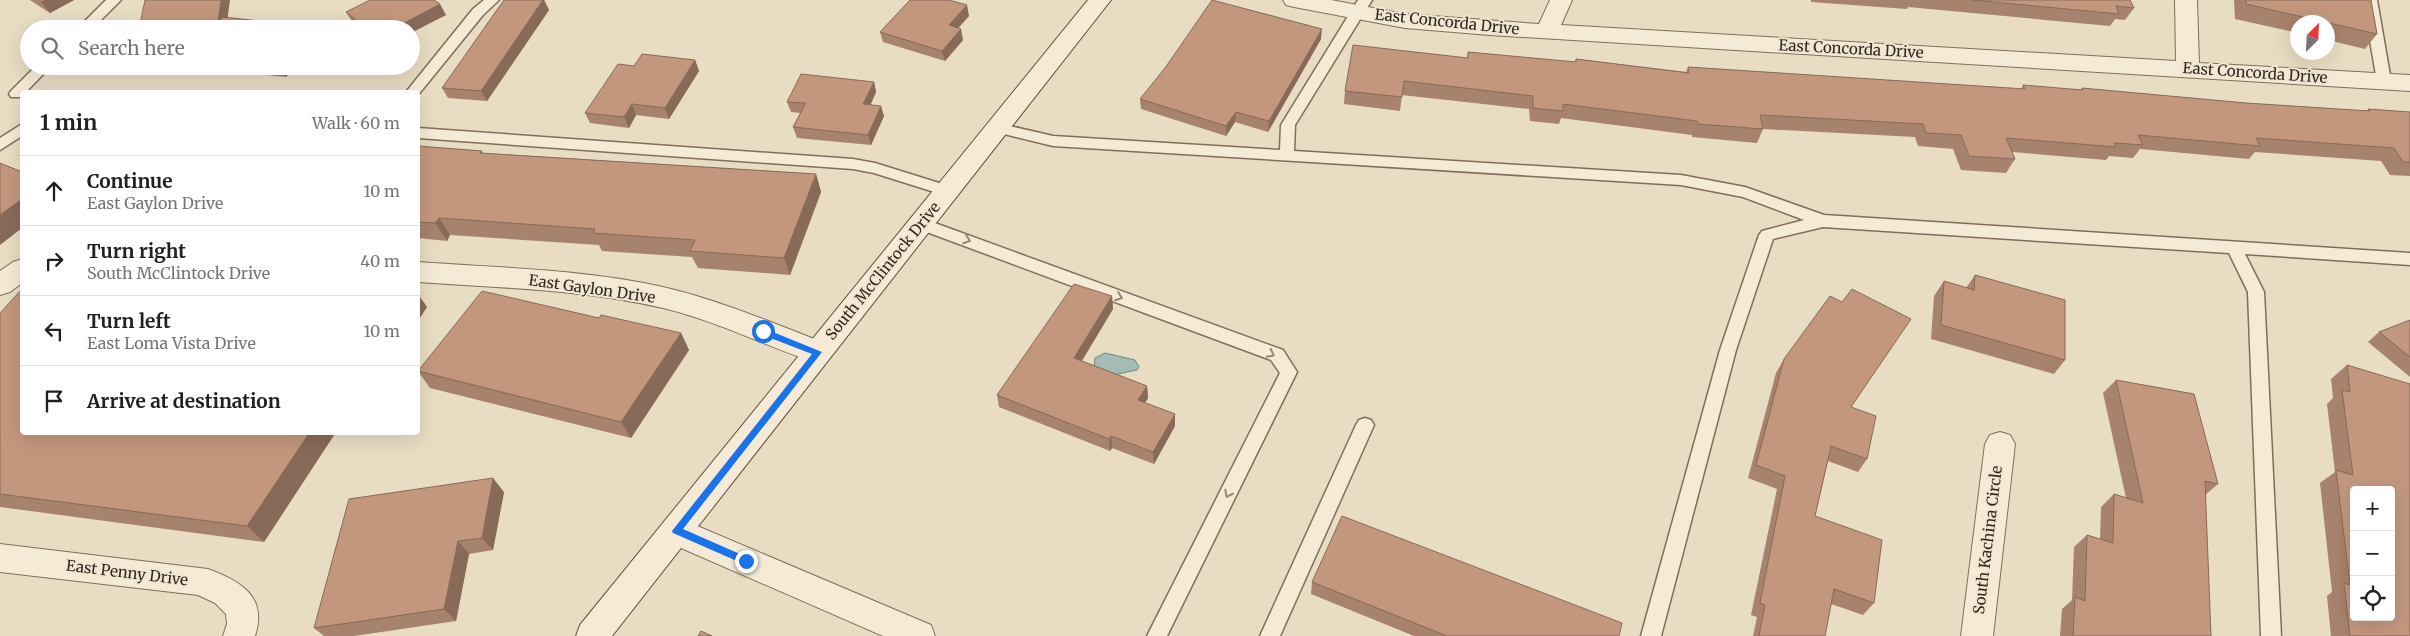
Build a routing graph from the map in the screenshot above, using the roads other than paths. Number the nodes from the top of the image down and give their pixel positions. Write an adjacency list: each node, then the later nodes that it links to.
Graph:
1 (114, 0): 9 (lane)
2 (492, 0): 16 (lane)
3 (1100, 0): 19 (street, South McClintock Drive)
4 (1294, 0): 8 (street, East Concorda Drive)
5 (1561, 0): 10 (street)
6 (2186, 0): 11 (street)
7 (2370, 0): 13 (lane)
8 (1361, 6): 10 (street, East Concorda Drive); 23 (lane)
9 (93, 20)
10 (1547, 32): 11 (street, East Concorda Drive)
11 (2188, 68): 13 (street, East Concorda Drive)
12 (36, 75): 15 (lane)
13 (2384, 81): 14 (street, East Concorda Drive)
14 (2410, 83)
15 (23, 90)
16 (415, 90)
17 (0, 92): 18 (lane)
18 (19, 94)
19 (997, 128): 23 (lane); 24 (street, South McClintock Drive)
20 (20, 130): 22 (lane)
21 (420, 133): 24 (lane)
22 (0, 145)
23 (1286, 154): 25 (lane)
24 (947, 191): 26 (street, South McClintock Drive)
25 (1823, 221): 27 (lane); 42 (lane)
26 (921, 224): 32 (street, South McClintock Drive); 40 (lane, one-way to 40)
27 (2234, 248): 28 (lane); 44 (lane)
28 (2410, 259)
29 (20, 271): 31 (street)
30 (420, 272): 32 (street, East Gaylon Drive)
31 (0, 285)
32 (817, 352): 35 (street, South McClintock Drive)
33 (1365, 425): 41 (lane)
34 (2000, 444): 43 (street, South Kachina Circle)
35 (676, 531): 38 (street, South McClintock Drive); 39 (street)
36 (0, 558): 37 (street, East Penny Drive)
37 (241, 623)
38 (592, 636)
39 (919, 636)
40 (1157, 636)
41 (1270, 636)
42 (1651, 636)
43 (1977, 636)
44 (2271, 636)

